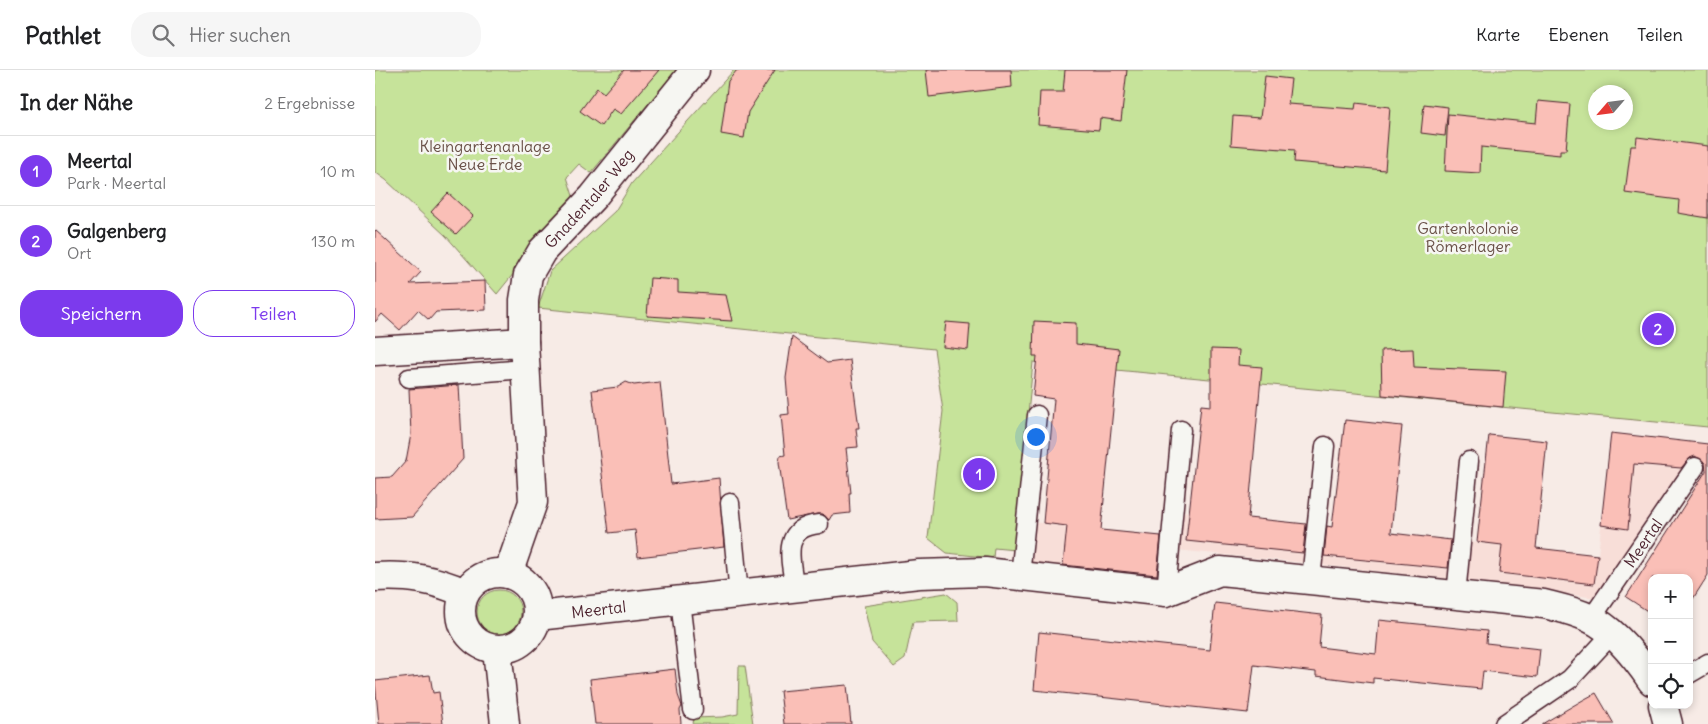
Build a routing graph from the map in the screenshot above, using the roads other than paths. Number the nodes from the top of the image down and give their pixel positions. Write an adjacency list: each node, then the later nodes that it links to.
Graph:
1 (695, 70): 3 (street, Gnadentaler Weg)
2 (375, 350): 3 (street)
3 (525, 356): 4 (lane); 12 (street, Gnadentaler Weg)
4 (409, 378)
5 (1037, 415): 13 (lane)
6 (1181, 430): 17 (lane)
7 (1325, 446): 15 (lane)
8 (1469, 461): 20 (lane)
9 (1695, 467): 23 (lane, Meertal)
10 (730, 503): 19 (lane)
11 (819, 524): 16 (lane)
12 (509, 574): 18 (street); 22 (street)
13 (1021, 576): 16 (street, Meertal); 17 (street, Meertal)
14 (375, 577): 18 (street)
15 (1311, 579): 17 (street, Meertal); 20 (street, Meertal)
16 (795, 588): 19 (street, Meertal)
17 (1166, 592)
18 (465, 593): 24 (street)
19 (739, 594): 21 (street, Meertal)
20 (1456, 595): 23 (street, Meertal)
21 (680, 600): 22 (street, Meertal); 29 (lane)
22 (537, 616): 24 (street)
23 (1601, 627): 27 (street, Meertal); 31 (lane, Meertal)
24 (497, 650): 30 (street)
25 (1708, 663): 26 (lane)
26 (1693, 672)
27 (1648, 675)
28 (1664, 709): 32 (street)
29 (693, 710)
30 (505, 724)
31 (1504, 724)
32 (1668, 724)

